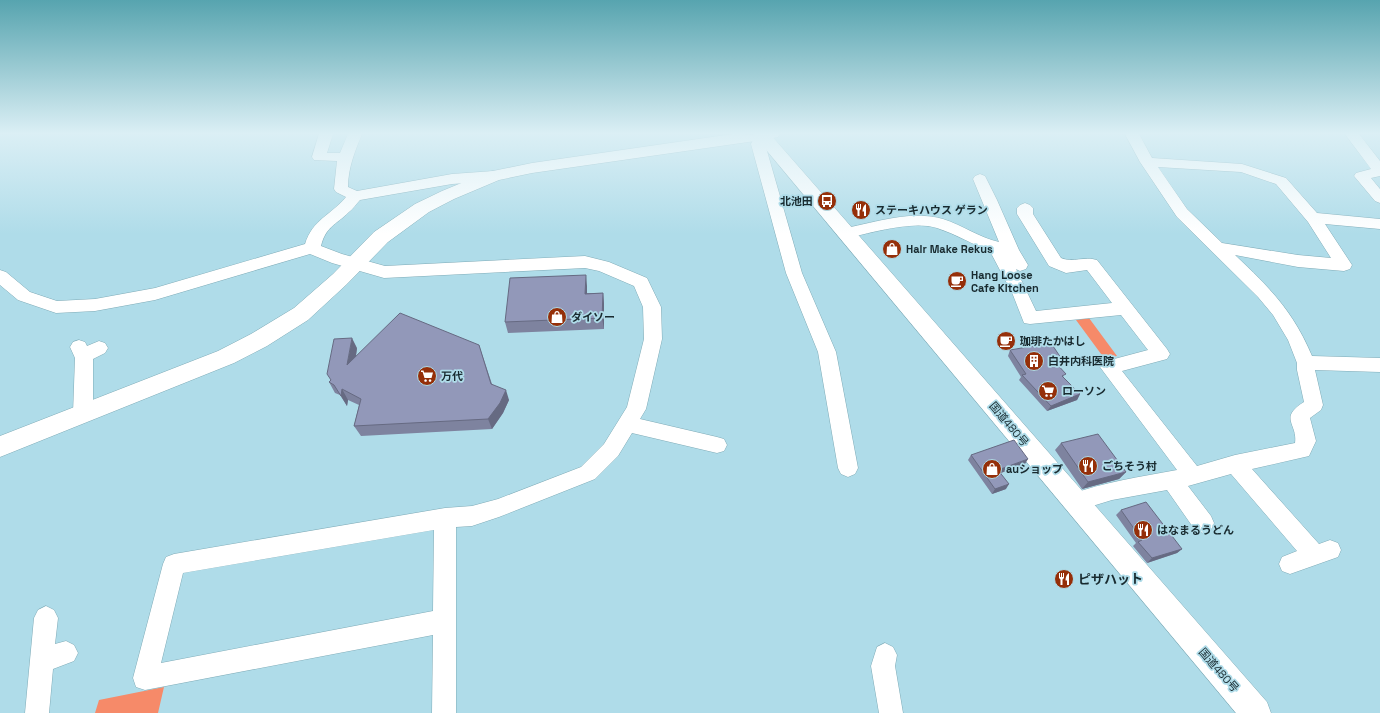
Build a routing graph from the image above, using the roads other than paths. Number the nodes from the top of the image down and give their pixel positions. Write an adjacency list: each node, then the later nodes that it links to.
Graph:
1 (343, 167): 10 (street)
2 (538, 167): 8 (main road)
3 (764, 167): 31 (street)
4 (793, 167): 15 (main road, 国道480号)
5 (1151, 167): 17 (street)
6 (1230, 167): 13 (street)
7 (1380, 171): 11 (street)
8 (494, 176): 10 (street); 19 (main road)
9 (980, 179): 18 (street)
10 (355, 196): 16 (street)
11 (1380, 198)
12 (1025, 208): 22 (street)
13 (1313, 218): 14 (street); 17 (street)
14 (1380, 224)
15 (846, 233): 18 (street); 34 (main road, 国道480号)
16 (312, 248): 19 (street); 21 (street)
17 (1219, 248): 24 (street)
18 (1005, 249): 20 (street); 22 (street)
19 (355, 262): 26 (main road); 27 (street)
20 (1020, 265)
21 (0, 276)
22 (1124, 308): 32 (street)
23 (99, 348): 26 (street)
24 (1306, 363): 25 (street); 30 (street)
25 (1380, 365)
26 (75, 417): 29 (main road)
27 (627, 424): 28 (street); 35 (street)
28 (718, 445)
29 (0, 447)
30 (1235, 464): 32 (street); 37 (street)
31 (848, 468)
32 (1192, 476): 33 (street)
33 (1172, 480): 34 (street); 36 (street)
34 (1076, 502): 46 (main road, 国道480号)
35 (445, 518): 39 (street); 39 (street)
36 (1203, 523)
37 (1290, 564)
38 (46, 618): 42 (street)
39 (444, 621): 44 (street)
40 (66, 653): 42 (street)
41 (885, 656): 45 (street)
42 (42, 660): 43 (street)
43 (37, 713)
44 (444, 713)
45 (892, 713)
46 (1256, 713)

